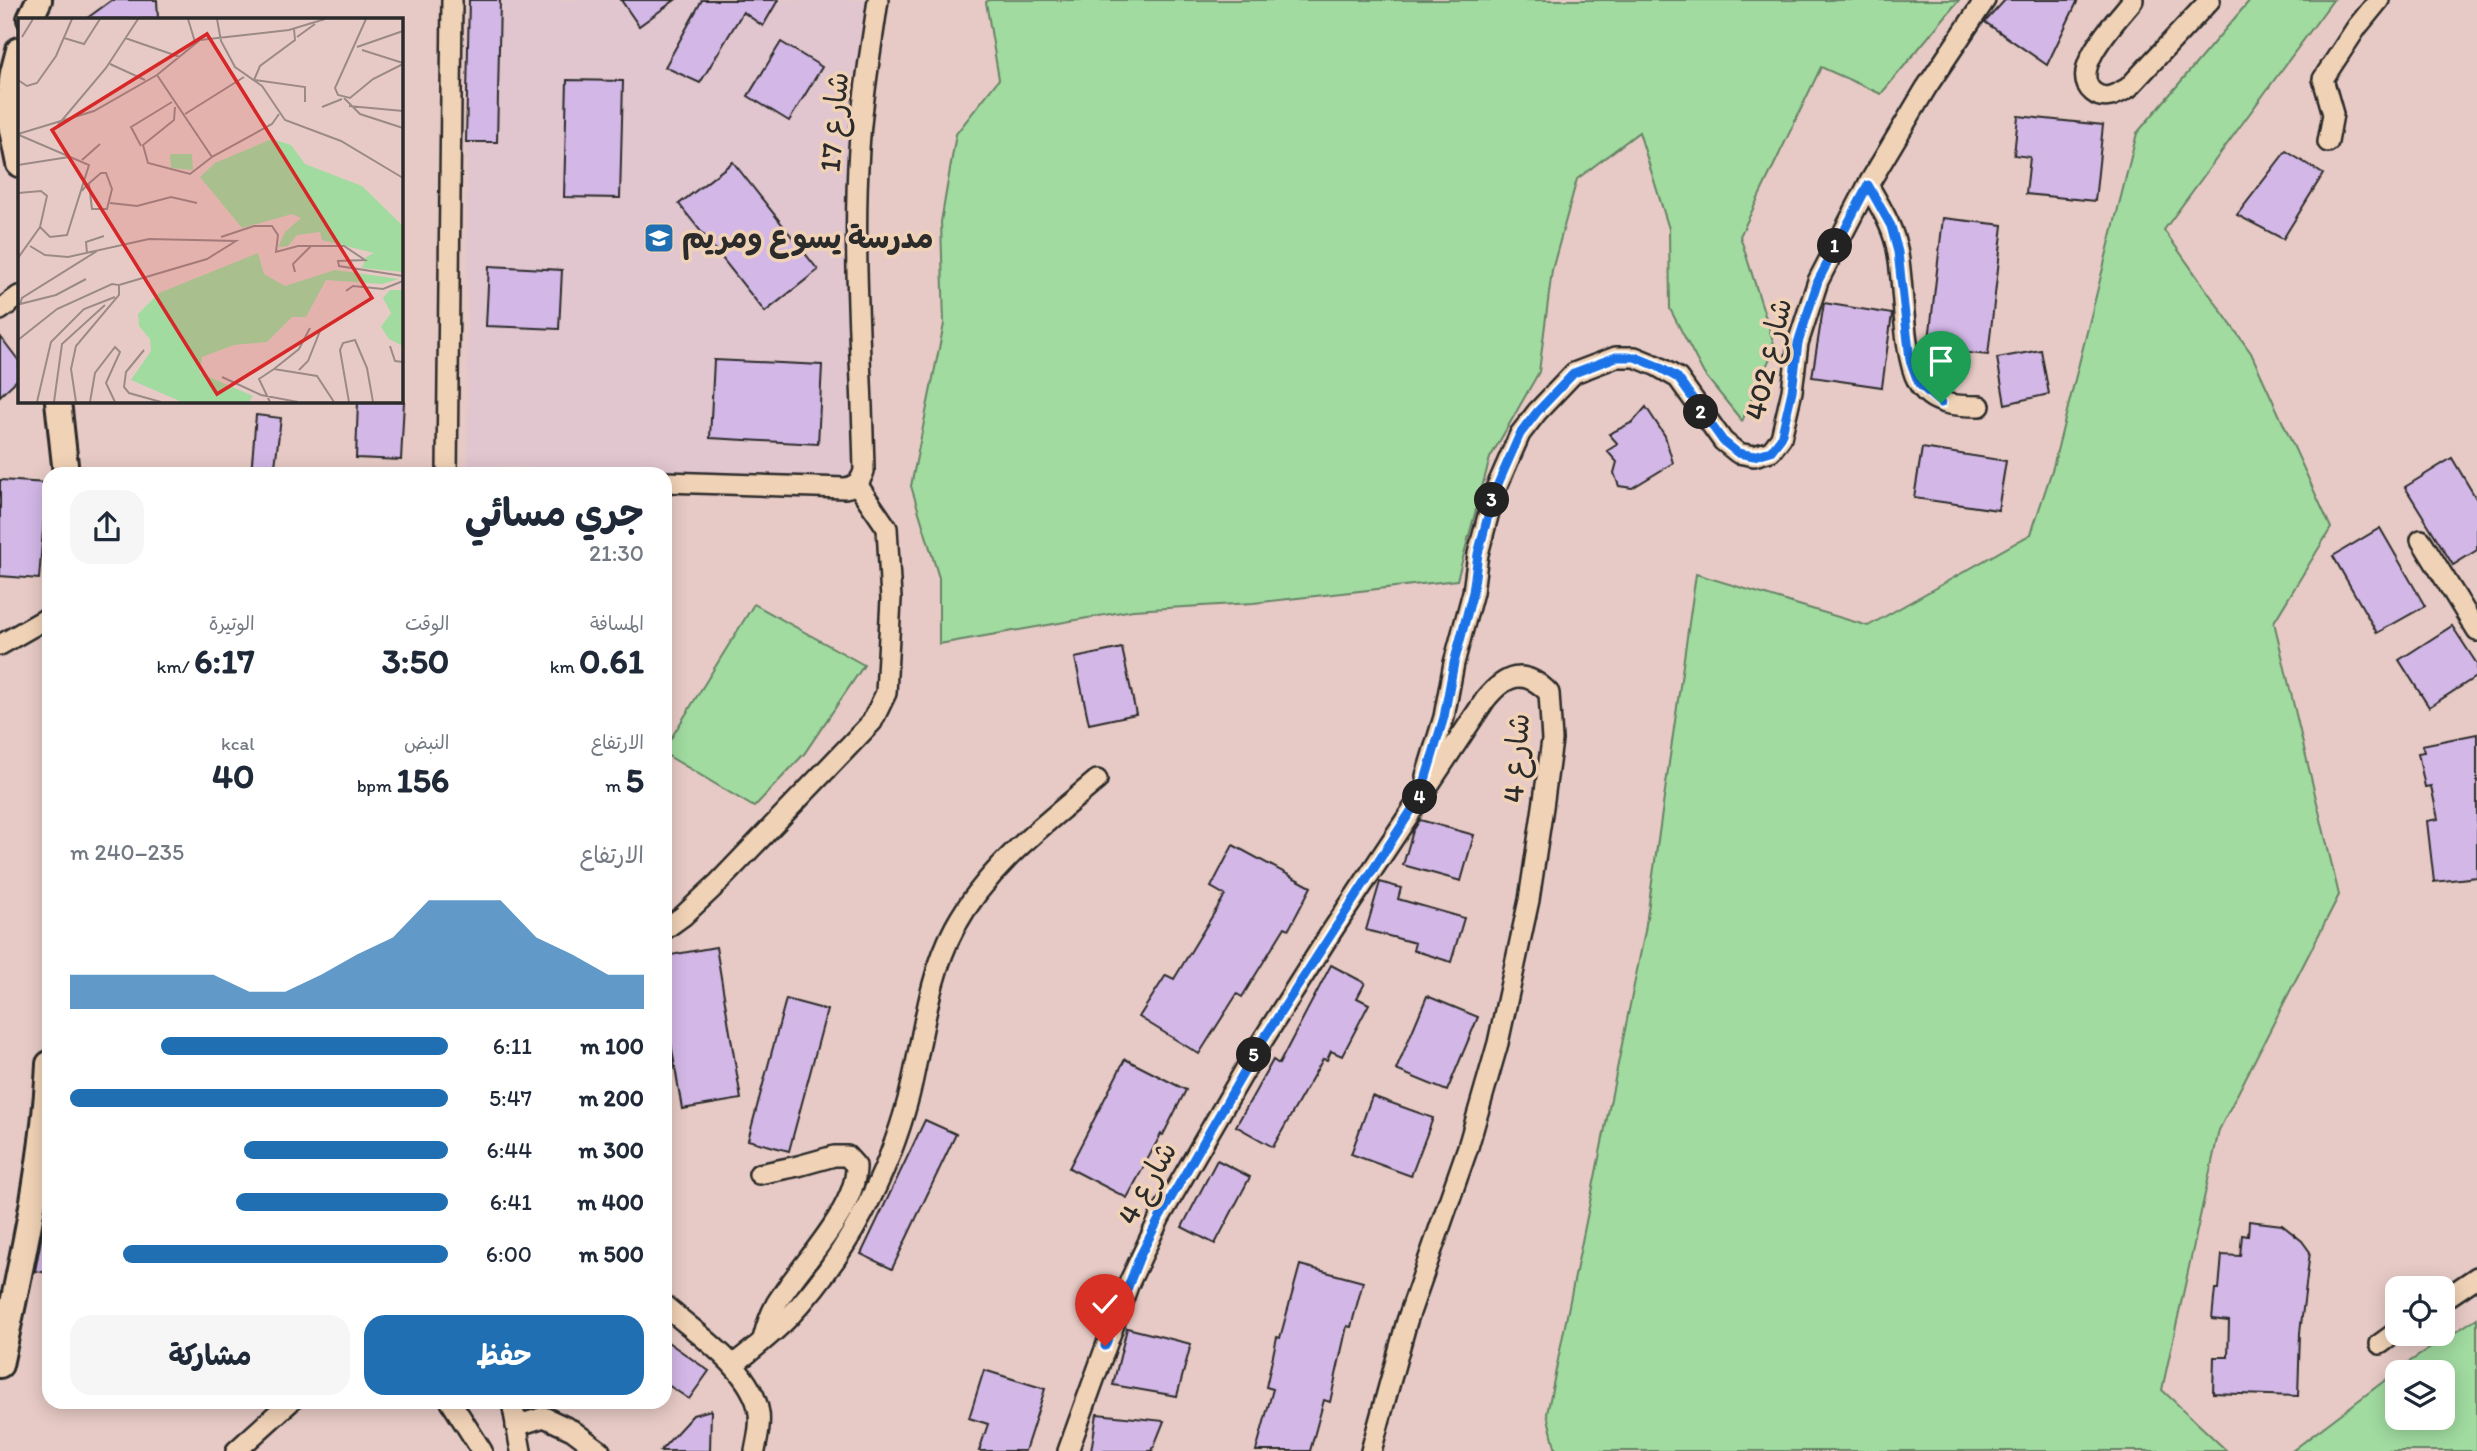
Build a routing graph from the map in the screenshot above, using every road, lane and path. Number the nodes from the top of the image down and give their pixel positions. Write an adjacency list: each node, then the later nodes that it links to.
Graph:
1 (39, 0): 8 (street)
2 (452, 0): 19 (street)
3 (878, 0): 21 (street, شارع 17)
4 (1985, 0): 13 (street, شارع 402)
5 (2133, 0): 6 (street)
6 (2210, 0)
7 (2379, 0): 11 (street)
8 (30, 18)
9 (18, 54): 10 (street)
10 (4, 109): 12 (street)
11 (2328, 142)
12 (18, 160)
13 (1868, 185): 17 (street); 27 (street, شارع 402)
14 (18, 297): 15 (street)
15 (0, 310)
16 (58, 402): 18 (street)
17 (1980, 406)
18 (65, 467)
19 (447, 467)
20 (672, 482): 21 (street)
21 (857, 484): 28 (street)
22 (2421, 540): 24 (street)
23 (42, 621): 25 (street)
24 (2477, 631)
25 (0, 645)
26 (1097, 780): 35 (street)
27 (1420, 797): 48 (street, شارع 4); 49 (street, شارع 4)
28 (672, 924)
29 (42, 1133): 37 (street)
30 (759, 1174): 35 (street)
31 (2477, 1277): 32 (street)
32 (2455, 1292)
33 (672, 1312): 38 (street)
34 (2385, 1340): 36 (street)
35 (761, 1343): 38 (street)
36 (2380, 1344)
37 (0, 1364)
38 (733, 1365): 47 (street)
39 (283, 1409): 43 (street)
40 (455, 1409): 44 (street)
41 (513, 1409): 42 (street)
42 (516, 1426): 45 (street); 46 (street)
43 (245, 1447)
44 (482, 1451)
45 (521, 1451)
46 (600, 1451)
47 (755, 1451)
48 (1069, 1451)
49 (1371, 1451)

